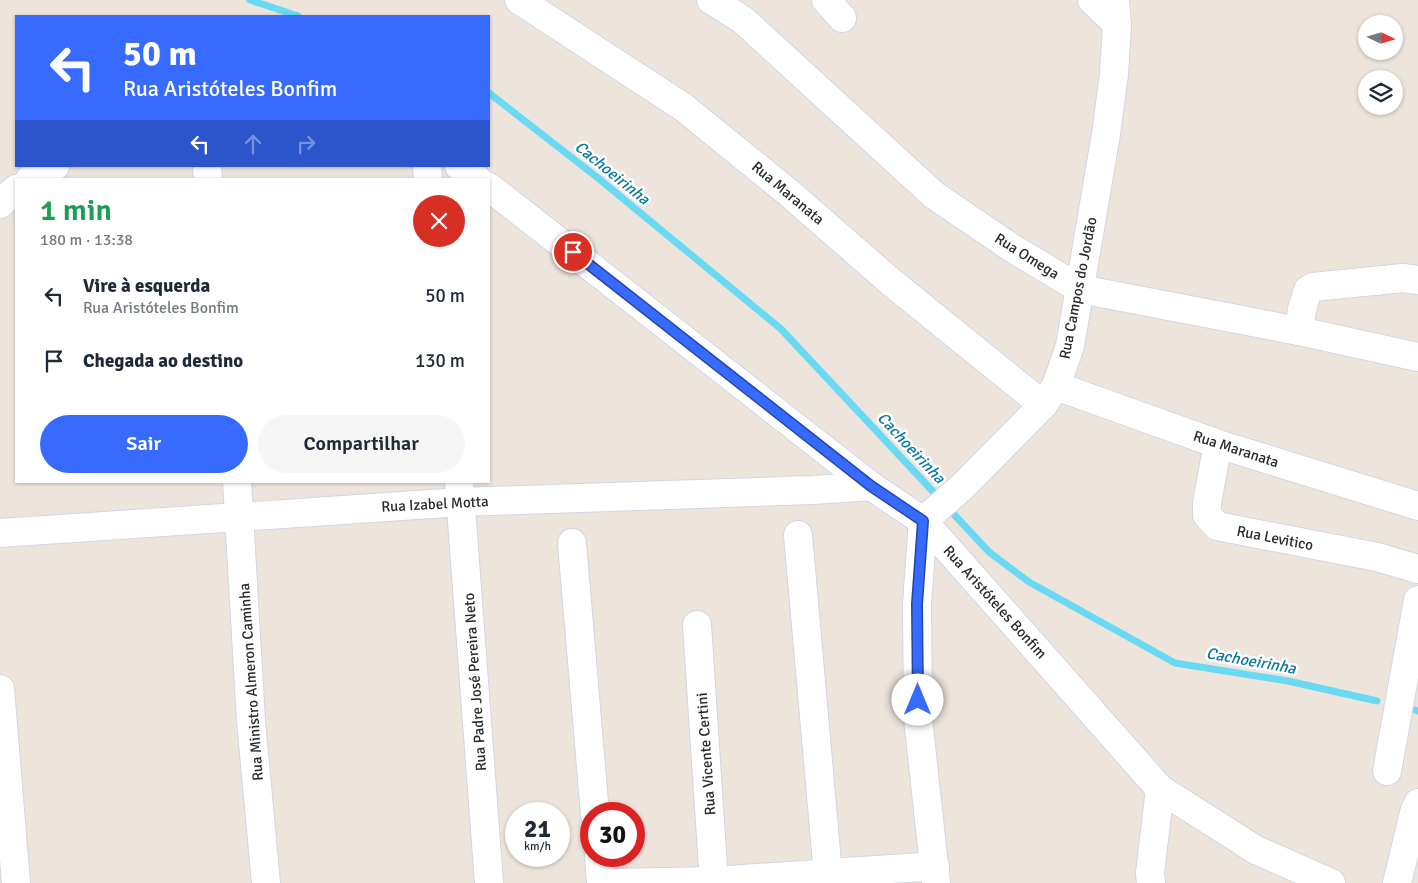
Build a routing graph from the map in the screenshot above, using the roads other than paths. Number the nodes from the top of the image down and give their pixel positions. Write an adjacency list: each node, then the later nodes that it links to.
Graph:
1 (519, 0): 16 (street, Rua Maranata)
2 (711, 0): 13 (street, Rua Omega)
3 (1092, 0): 4 (street)
4 (1116, 12): 13 (street, Rua Campos do Jordão)
5 (52, 167): 7 (street)
6 (460, 167): 8 (street)
7 (31, 178)
8 (476, 178)
9 (490, 188): 19 (street, Rua Aristóteles Bonfim)
10 (15, 190): 11 (street)
11 (0, 204)
12 (1418, 280): 14 (street)
13 (1080, 289): 14 (street, Rua Omega); 16 (street, Rua Campos do Jordão)
14 (1299, 332): 15 (street, Rua Omega)
15 (1418, 357)
16 (1050, 396): 17 (street, Rua Maranata); 23 (street, Rua Campos do Jordão)
17 (1218, 444): 21 (street, Rua Maranata); 27 (street, Rua Levitico)
18 (237, 483): 22 (street, Rua Ministro Almeron Caminha)
19 (871, 486): 20 (street, Rua Izabel Motta); 23 (street, Rua Aristóteles Bonfim)
20 (460, 492): 22 (street, Rua Izabel Motta); 41 (street, Rua Padre José Pereira Neto)
21 (1418, 506)
22 (240, 517): 24 (street, Rua Izabel Motta); 40 (street, Rua Ministro Almeron Caminha)
23 (923, 521): 32 (street, Rua Aristóteles Bonfim); 37 (street)
24 (0, 533)
25 (798, 535): 36 (street)
26 (572, 543): 33 (street)
27 (1418, 569)
28 (1418, 600): 31 (street)
29 (697, 625): 38 (street, Rua Vicente Certini)
30 (0, 690): 39 (street)
31 (1387, 771)
32 (1160, 789): 44 (street); 45 (street, Rua Aristóteles Bonfim)
33 (594, 802)
34 (1418, 803): 46 (street)
35 (600, 867): 42 (street)
36 (828, 874): 37 (street); 38 (street)
37 (936, 875)
38 (714, 882): 43 (street)
39 (16, 883)
40 (266, 883)
41 (489, 883)
42 (602, 883)
43 (615, 883)
44 (1151, 883)
45 (1331, 883)
46 (1398, 883)

